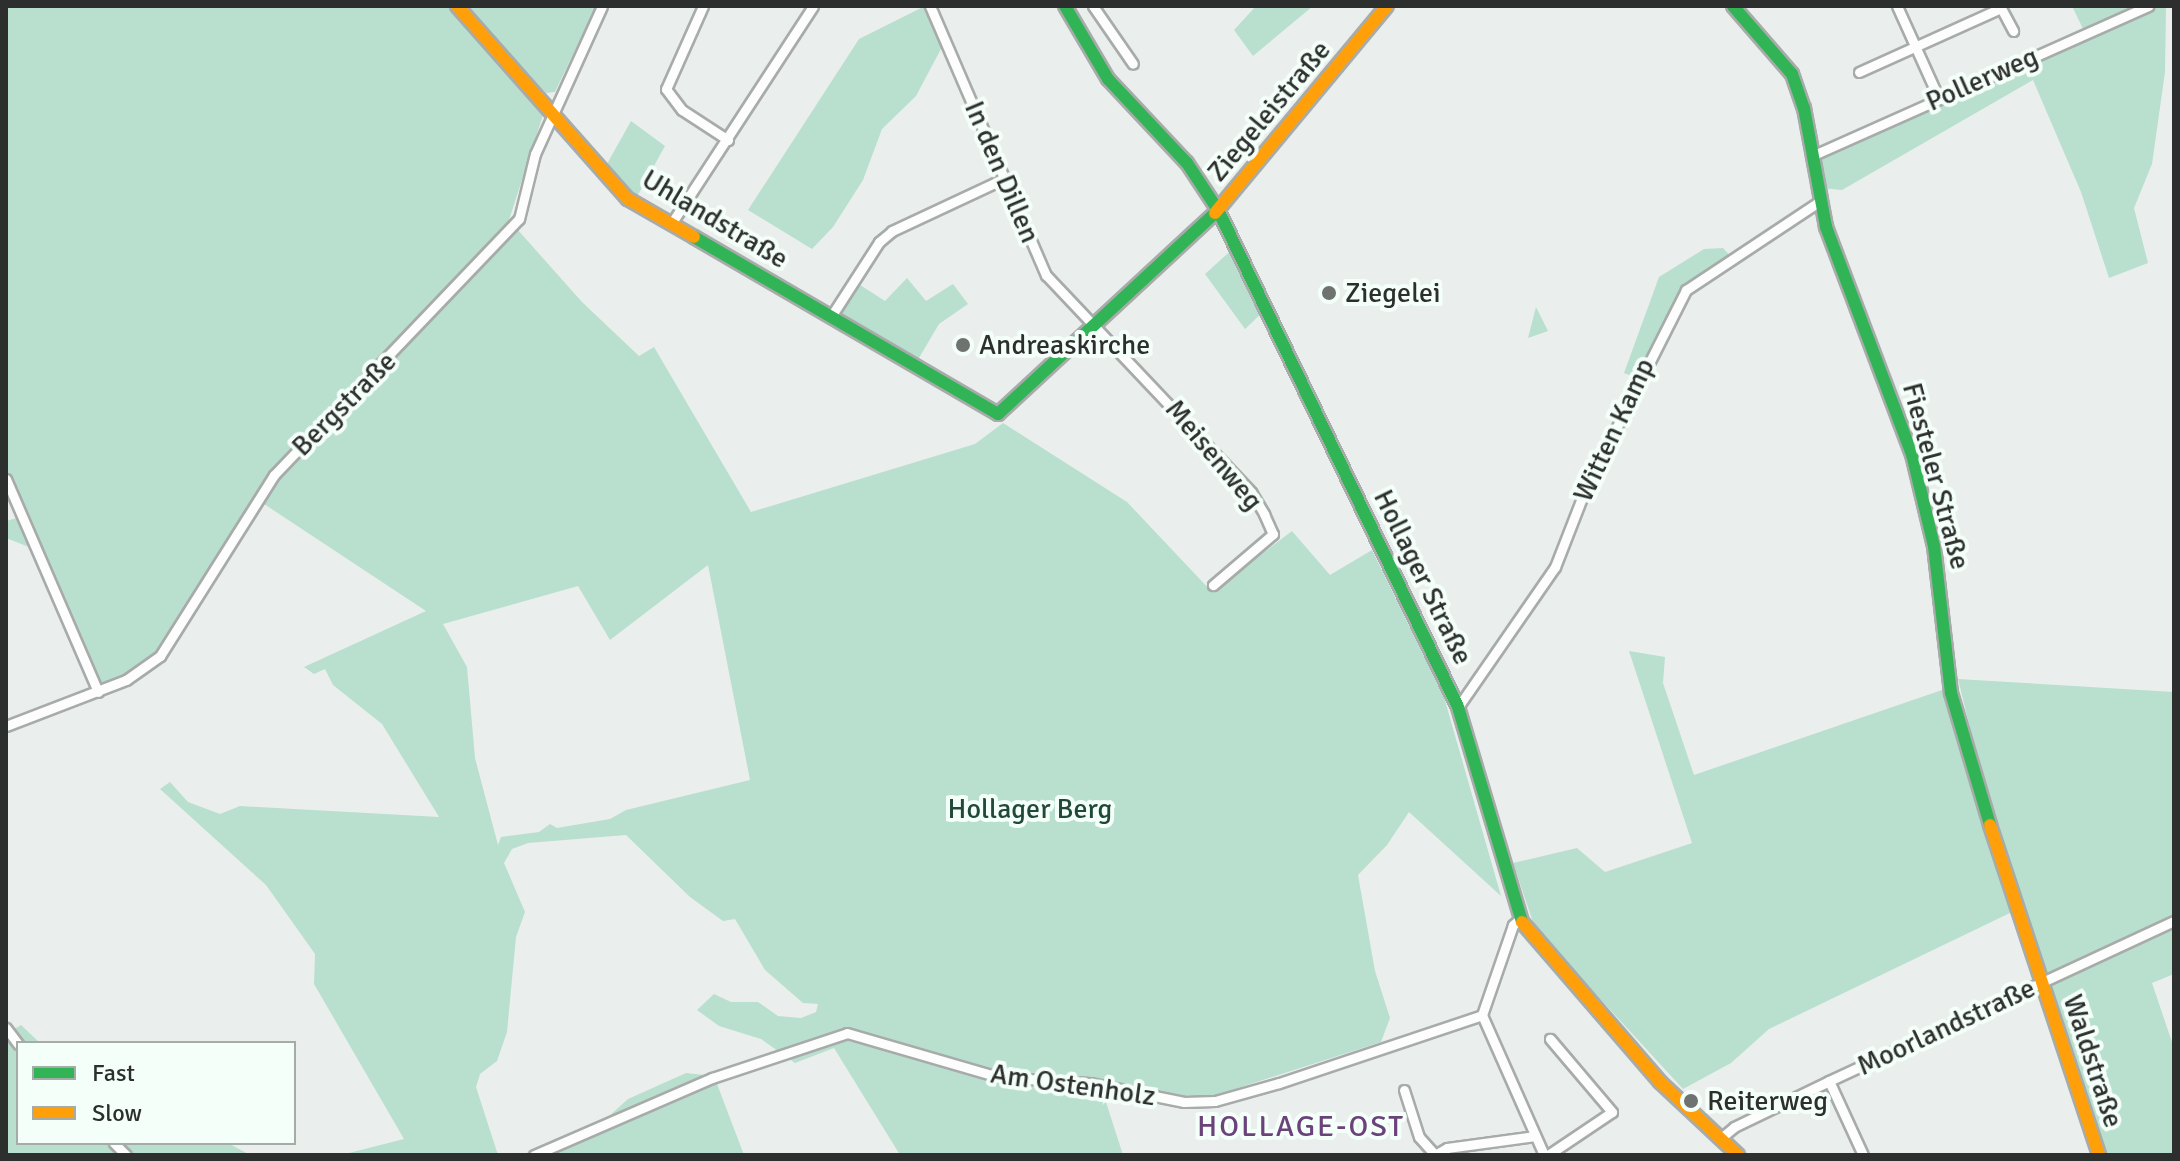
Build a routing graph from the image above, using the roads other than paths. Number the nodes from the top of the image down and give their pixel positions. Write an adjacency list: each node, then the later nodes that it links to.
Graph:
1 (457, 6): 17 (street, Uhlandstraße)
2 (602, 6): 17 (street, Bergstraße)
3 (703, 6): 18 (street)
4 (813, 6): 18 (street)
5 (930, 6): 20 (street, In den Dillen)
6 (1065, 6): 22 (street, Hollager Straße)
7 (1093, 6): 14 (street)
8 (1387, 6): 22 (street, Ziegeleistraße)
9 (1733, 6): 19 (street, Fiesteler Straße)
10 (1897, 6): 13 (street)
11 (2149, 6): 16 (street, Pollerweg)
12 (2013, 31): 13 (street)
13 (1916, 49): 15 (street); 16 (street)
14 (1133, 64)
15 (1859, 72)
16 (1939, 99): 19 (street, Pollerweg)
17 (552, 112): 23 (street, Uhlandstraße); 29 (street, Bergstraße)
18 (728, 140): 23 (street)
19 (1816, 154): 21 (street, Fiesteler Straße)
20 (1005, 178): 24 (street); 25 (street, In den Dillen)
21 (1820, 201): 30 (street, Witten Kamp); 34 (street, Fiesteler Straße)
22 (1218, 210): 25 (street, Ziegeleistraße); 30 (street, Hollager Straße)
23 (671, 224): 24 (street, Uhlandstraße)
24 (832, 315): 26 (street, Uhlandstraße)
25 (1096, 322): 26 (street, Ziegeleistraße); 28 (street, Meisenweg)
26 (998, 414)
27 (6, 479): 29 (street)
28 (1213, 585)
29 (98, 692): 31 (street, Bergstraße)
30 (1458, 707): 32 (street, Hollager Straße)
31 (6, 726)
32 (1521, 918): 35 (street); 40 (street, Hollager Straße)
33 (2174, 921): 34 (street, Moorlandstraße)
34 (2042, 982): 37 (street, Moorlandstraße); 46 (street, Waldstraße)
35 (1482, 1015): 39 (street); 41 (street, Am Ostenholz)
36 (1550, 1039): 43 (street)
37 (1829, 1081): 40 (street, Moorlandstraße); 45 (street)
38 (1404, 1090): 42 (street)
39 (1535, 1136): 42 (street); 43 (street)
40 (1721, 1138): 44 (street, Hollager Straße)
41 (534, 1155)
42 (1435, 1155)
43 (1546, 1155)
44 (1738, 1155)
45 (1863, 1155)
46 (2099, 1155)

